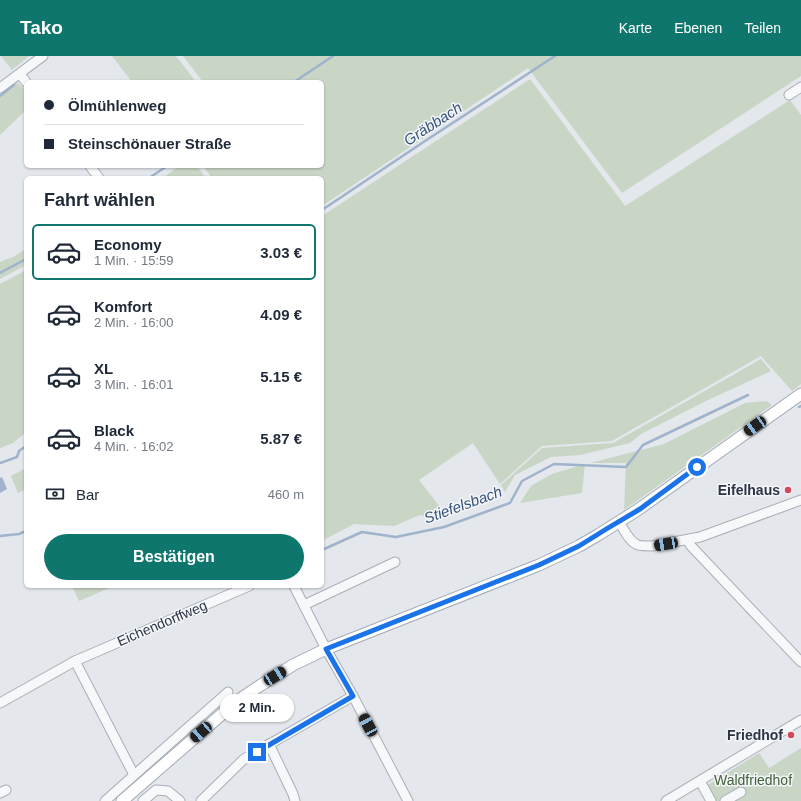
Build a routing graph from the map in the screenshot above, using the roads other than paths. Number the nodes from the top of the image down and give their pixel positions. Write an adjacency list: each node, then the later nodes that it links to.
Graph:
1 (42, 56): 2 (street)
2 (20, 74): 3 (street); 5 (street)
3 (24, 80)
4 (801, 87): 6 (street)
5 (0, 88)
6 (789, 95)
7 (801, 394): 9 (main road)
8 (801, 500): 10 (street)
9 (619, 522): 10 (street); 15 (main road)
10 (688, 540): 17 (street)
11 (396, 562): 14 (street)
12 (244, 588): 16 (street, Eichendorffweg)
13 (295, 588): 14 (street)
14 (304, 605): 15 (street)
15 (326, 649): 19 (street); 27 (main road)
16 (75, 661): 20 (street, Eichendorffweg); 23 (street)
17 (801, 662)
18 (228, 692): 23 (street)
19 (353, 696): 22 (street); 32 (street)
20 (0, 703)
21 (801, 720): 24 (street)
22 (269, 744): 30 (street); 31 (street)
23 (134, 775): 26 (street)
24 (700, 781): 33 (street); 34 (street)
25 (741, 792): 35 (street)
26 (105, 801)
27 (122, 801)
28 (143, 801): 29 (street)
29 (180, 801)
30 (201, 801)
31 (295, 801)
32 (408, 801)
33 (666, 801)
34 (711, 801)
35 (725, 801)

